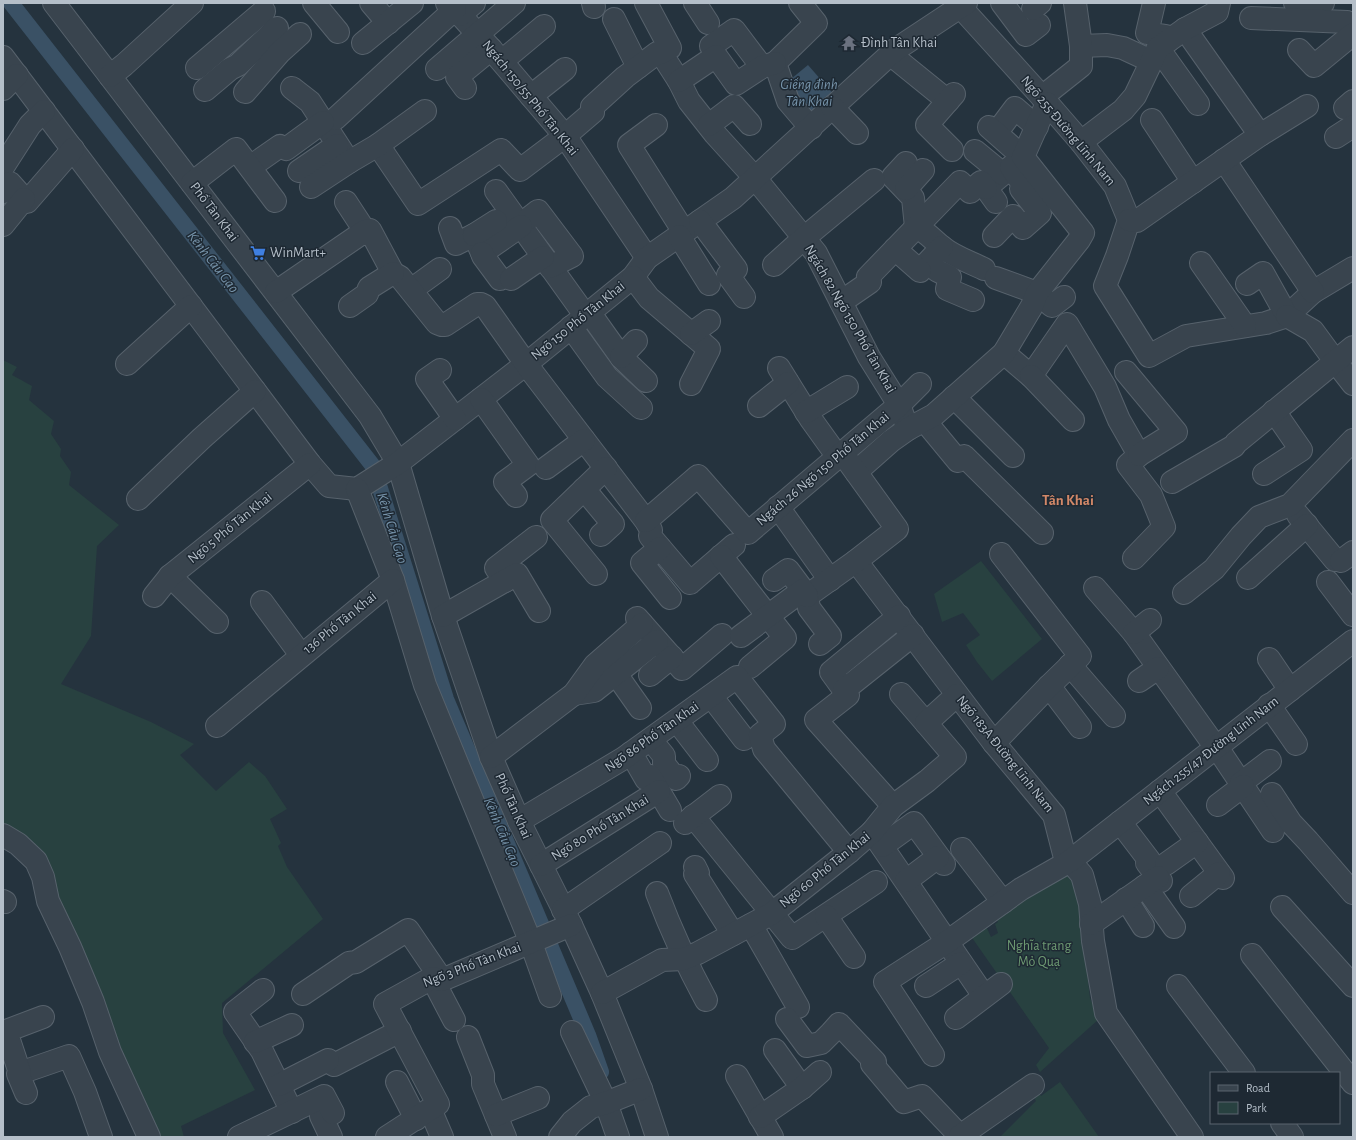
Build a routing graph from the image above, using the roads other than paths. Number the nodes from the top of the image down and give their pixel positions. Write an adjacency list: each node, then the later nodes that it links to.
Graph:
1 (54, 3): 41 (street, Phố Tân Khai)
2 (192, 3): 41 (street)
3 (314, 3): 25 (street)
4 (371, 3): 23 (street)
5 (412, 3): 23 (street)
6 (514, 3): 33 (street)
7 (646, 3): 32 (street)
8 (695, 3): 22 (street)
9 (800, 3): 36 (street)
10 (1002, 3): 17 (street)
11 (1076, 3): 31 (street)
12 (1154, 3): 29 (street)
13 (1219, 3): 29 (street)
14 (1323, 3): 21 (street)
15 (961, 4): 34 (street, Ngõ 150 Phố Tân Khai); 49 (street, Ngõ 255 Đường Lĩnh Nam)
16 (459, 8): 33 (street, Ngách 150/55 Phố Tân Khai); 55 (street)
17 (1037, 12)
18 (1251, 18): 21 (street)
19 (276, 19): 38 (street); 46 (street); 47 (street)
20 (614, 19): 37 (street)
21 (1292, 21): 24 (street); 26 (street)
22 (708, 22)
23 (388, 23): 28 (street)
24 (1353, 25)
25 (338, 32)
26 (1353, 34)
27 (544, 35): 33 (street)
28 (363, 43)
29 (1165, 45): 31 (street); 50 (street); 63 (street); 65 (street)
30 (711, 46): 36 (street)
31 (1081, 46): 49 (street)
32 (661, 53): 37 (street); 42 (street, Ngách 82 Ngõ 150 Phố Tân Khai)
33 (495, 54): 39 (street); 45 (street); 48 (street, Ngách 150/55 Phố Tân Khai)
34 (890, 54): 52 (street, Ngõ 150 Phố Tân Khai); 68 (street)
35 (3, 57): 43 (street)
36 (769, 65): 42 (street); 61 (street)
37 (638, 67): 64 (street)
38 (198, 68)
39 (437, 69)
40 (565, 69): 48 (street)
41 (110, 76): 80 (street, Phố Tân Khai)
42 (679, 81): 59 (street, Ngách 82 Ngõ 150 Phố Tân Khai)
43 (10, 82): 54 (street)
44 (292, 88): 55 (street)
45 (465, 88)
46 (206, 90)
47 (245, 92)
48 (531, 96): 64 (street, Ngách 150/55 Phố Tân Khai)
49 (1045, 100): 60 (street); 65 (street, Ngõ 255 Đường Lĩnh Nam)
50 (1198, 104)
51 (1307, 106): 63 (street)
52 (832, 107): 61 (street, Ngõ 150 Phố Tân Khai); 62 (street)
53 (425, 110): 66 (street)
54 (44, 111): 67 (street); 72 (street)
55 (329, 120): 69 (street); 73 (street)
56 (1152, 120): 79 (street)
57 (750, 124): 59 (street)
58 (656, 125): 92 (street)
59 (709, 125): 75 (street, Ngách 82 Ngõ 150 Phố Tân Khai)
60 (1037, 127): 76 (street); 76 (street)
61 (811, 128): 75 (street, Ngõ 150 Phố Tân Khai)
62 (857, 133)
63 (1260, 135): 71 (street)
64 (565, 136): 66 (street); 99 (street, Ngách 150/55 Phố Tân Khai)
65 (1081, 142): 86 (street, Ngõ 255 Đường Lĩnh Nam)
66 (378, 145): 69 (street)
67 (73, 149): 83 (street); 118 (street)
68 (952, 150)
69 (343, 154): 77 (street)
70 (975, 158): 76 (street)
71 (1224, 160): 79 (street); 112 (street)
72 (3, 167)
73 (250, 167): 80 (street); 84 (street)
74 (914, 167): 90 (street)
75 (755, 178): 92 (street, Ngõ 150 Phố Tân Khai); 95 (street, Ngách 82 Ngõ 150 Phố Tân Khai)
76 (1002, 178): 90 (street); 94 (street); 113 (street)
77 (305, 179)
78 (874, 180): 95 (street)
79 (1193, 182): 86 (street)
80 (192, 183): 111 (street, Phố Tân Khai)
81 (496, 191): 88 (street)
82 (3, 192): 83 (street)
83 (24, 199): 89 (street)
84 (275, 201)
85 (346, 202): 93 (street)
86 (1129, 220): 128 (street)
87 (496, 221): 96 (street)
88 (525, 222): 96 (street); 100 (street); 100 (street)
89 (3, 226)
90 (916, 227): 97 (street); 98 (street)
91 (450, 228): 96 (street)
92 (688, 230): 99 (street, Ngõ 150 Phố Tân Khai); 108 (street); 114 (street)
93 (365, 231): 106 (street); 111 (street)
94 (994, 236)
95 (804, 238): 102 (street); 117 (street, Ngách 82 Ngõ 150 Phố Tân Khai)
96 (478, 244): 100 (street)
97 (942, 247): 113 (street); 116 (street)
98 (896, 249): 105 (street); 117 (street)
99 (647, 258): 107 (street, Ngõ 150 Phố Tân Khai)
100 (547, 262): 121 (street)
101 (1201, 263): 123 (street)
102 (774, 265)
103 (1353, 268): 112 (street)
104 (440, 269): 110 (street)
105 (920, 271)
106 (393, 273): 110 (street); 119 (street)
107 (632, 277): 121 (street, Ngõ 150 Phố Tân Khai); 124 (street)
108 (709, 284)
109 (1247, 284): 120 (street)
110 (411, 290): 132 (street)
111 (276, 292): 159 (street, Phố Tân Khai)
112 (1313, 292): 120 (street)
113 (1037, 294): 115 (street); 127 (street)
114 (744, 297)
115 (1064, 297)
116 (973, 300)
117 (841, 302): 145 (street, Ngách 82 Ngõ 150 Phố Tân Khai)
118 (191, 306): 131 (street); 142 (street)
119 (350, 306)
120 (1287, 316): 123 (street); 130 (street)
121 (581, 318): 129 (street); 132 (street, Ngõ 150 Phố Tân Khai); 147 (street)
122 (709, 321): 124 (street)
123 (1245, 326): 128 (street)
124 (691, 334): 137 (street)
125 (636, 341): 129 (street)
126 (1353, 347): 130 (street)
127 (1004, 353): 135 (street); 143 (street)
128 (1149, 356): 134 (street)
129 (621, 357): 136 (street)
130 (1335, 361): 139 (street); 148 (street)
131 (127, 364)
132 (526, 364): 144 (street, Ngõ 150 Phố Tân Khai); 153 (street)
133 (440, 370): 150 (street)
134 (1126, 372): 141 (street); 156 (street)
135 (1032, 376): 141 (street); 151 (street)
136 (646, 381)
137 (691, 384)
138 (920, 384): 145 (street, Ngách 26 Ngõ 150 Phố Tân Khai)
139 (1353, 384)
140 (847, 387): 149 (street)
141 (1105, 387): 156 (street)
142 (255, 391): 158 (street); 168 (street)
143 (954, 397): 152 (street); 157 (street)
144 (481, 399): 150 (street, Ngõ 150 Phố Tân Khai); 167 (street)
145 (899, 405): 152 (street, Ngách 82 Ngõ 150 Phố Tân Khai); 155 (street, Ngách 26 Ngõ 150 Phố Tân Khai)
146 (759, 406): 149 (street)
147 (641, 408)
148 (1274, 411): 163 (street); 164 (street)
149 (806, 412): 155 (street)
150 (455, 419): 159 (street, Ngõ 150 Phố Tân Khai)
151 (1073, 420)
152 (917, 425): 162 (street); 173 (street, Ngách 82 Ngõ 150 Phố Tân Khai)
153 (584, 440): 160 (street); 161 (street)
154 (1353, 440): 169 (street)
155 (840, 455): 162 (street); 170 (street, Ngách 26 Ngõ 150 Phố Tân Khai)
156 (1139, 455): 179 (street)
157 (1013, 456)
158 (310, 464): 165 (street); 183 (street, Ngõ 5 Phố Tân Khai)
159 (394, 466): 165 (street); 198 (street, Phố Tân Khai)
160 (546, 468)
161 (606, 468): 166 (street); 171 (street)
162 (856, 472): 181 (street)
163 (1264, 474)
164 (1172, 482)
165 (359, 488): 185 (street)
166 (584, 489): 174 (street); 182 (street)
167 (516, 496)
168 (138, 499)
169 (1290, 505): 172 (street); 192 (street)
170 (778, 507): 176 (street, Ngách 26 Ngõ 150 Phố Tân Khai); 187 (street)
171 (646, 521): 176 (street, Ngách 26 Ngõ 150 Phố Tân Khai); 177 (street)
172 (1307, 525): 180 (street); 184 (street)
173 (1042, 533)
174 (601, 535)
175 (536, 537): 188 (street)
176 (734, 545): 177 (street); 200 (street)
177 (660, 548): 194 (street)
178 (1001, 554): 209 (street)
179 (1134, 558)
180 (1343, 558)
181 (856, 561): 187 (street); 199 (street, Ngõ 183A Đường Lĩnh Nam)
182 (596, 574)
183 (170, 576): 193 (street, Ngõ 5 Phố Tân Khai); 201 (street)
184 (1248, 578)
185 (393, 580): 208 (street, 136 Phố Tân Khai); 275 (street)
186 (774, 580): 191 (street)
187 (830, 580): 191 (street)
188 (505, 581): 196 (street); 198 (street)
189 (1328, 582): 197 (street)
190 (1095, 588): 211 (street)
191 (805, 593): 200 (street); 205 (street)
192 (1184, 593)
193 (154, 596)
194 (670, 598)
195 (262, 602): 208 (street)
196 (539, 610)
197 (1353, 615)
198 (443, 616): 235 (street, Phố Tân Khai)
199 (899, 616): 202 (street, Ngõ 183A Đường Lĩnh Nam); 216 (street)
200 (768, 617): 206 (street); 210 (street)
201 (217, 622)
202 (913, 635): 216 (street); 220 (street, Ngõ 183A Đường Lĩnh Nam)
203 (657, 641): 206 (street); 212 (street); 218 (street)
204 (1353, 641): 217 (street, Ngách 255/47 Đường Lĩnh Nam)
205 (820, 644)
206 (672, 657): 213 (street)
207 (1269, 659): 217 (street)
208 (295, 660): 227 (street, 136 Phố Tân Khai)
209 (1075, 660): 215 (street); 224 (street)
210 (750, 667)
211 (1158, 668): 214 (street); 233 (street)
212 (616, 674): 218 (street); 223 (street)
213 (650, 675)
214 (1139, 681)
215 (1049, 686): 228 (street); 231 (street)
216 (844, 690): 245 (street)
217 (1290, 690): 222 (street, Ngách 255/47 Đường Lĩnh Nam)
218 (574, 694): 235 (street)
219 (902, 694): 226 (street)
220 (957, 695): 226 (street); 231 (street, Ngõ 183A Đường Lĩnh Nam)
221 (711, 696): 225 (street, Ngõ 86 Phố Tân Khai); 229 (street); 255 (street, Ngõ 86 Phố Tân Khai)
222 (1270, 705): 232 (street); 233 (street, Ngách 255/47 Đường Lĩnh Nam)
223 (640, 708)
224 (1114, 716)
225 (677, 721): 230 (street, Ngõ 86 Phố Tân Khai); 236 (street)
226 (926, 723): 245 (street, Ngõ 60 Phố Tân Khai)
227 (217, 726)
228 (1080, 727)
229 (744, 739)
230 (651, 740): 234 (street, Ngõ 86 Phố Tân Khai); 238 (street)
231 (994, 743): 256 (street, Ngõ 183A Đường Lĩnh Nam)
232 (1296, 744)
233 (1216, 746): 239 (street); 241 (street, Ngách 255/47 Đường Lĩnh Nam)
234 (631, 753): 240 (street); 247 (street, Ngõ 86 Phố Tân Khai)
235 (491, 757): 247 (street, Phố Tân Khai)
236 (707, 760)
237 (1270, 761): 239 (street)
238 (679, 776)
239 (1242, 784): 244 (street); 249 (street)
240 (659, 791): 246 (street); 257 (street, Ngõ 80 Phố Tân Khai)
241 (1160, 791): 248 (street, Ngách 255/47 Đường Lĩnh Nam); 252 (street)
242 (1272, 794): 263 (street)
243 (720, 796): 246 (street)
244 (1218, 805)
245 (893, 806): 251 (street, Ngõ 60 Phố Tân Khai)
246 (683, 816): 268 (street)
247 (519, 821): 257 (street, Phố Tân Khai)
248 (1120, 822): 256 (street, Ngách 255/47 Đường Lĩnh Nam); 259 (street)
249 (1273, 831)
250 (3, 835): 320 (street)
251 (877, 839): 255 (street, Ngõ 60 Phố Tân Khai); 260 (street); 260 (street)
252 (1197, 842): 259 (street); 264 (street)
253 (660, 843): 270 (street, Ngõ 3 Phố Tân Khai)
254 (962, 849): 266 (street)
255 (849, 852): 268 (street, Ngõ 60 Phố Tân Khai)
256 (1070, 861): 266 (street, Ngách 255/47 Đường Lĩnh Nam); 271 (street, Ngõ 183A Đường Lĩnh Nam)
257 (541, 865): 270 (street, Phố Tân Khai)
258 (695, 867): 274 (street)
259 (1158, 877): 265 (street); 273 (street)
260 (906, 881): 276 (street)
261 (876, 882): 269 (street)
262 (657, 893): 279 (street)
263 (1353, 894)
264 (1190, 896)
265 (1126, 899): 271 (street); 272 (street)
266 (1002, 902): 276 (street, Ngách 255/47 Đường Lĩnh Nam)
267 (1282, 907): 284 (street)
268 (771, 914): 269 (street); 274 (street, Ngõ 60 Phố Tân Khai)
269 (826, 916): 278 (street)
270 (564, 922): 275 (street, Ngõ 3 Phố Tân Khai); 286 (street, Phố Tân Khai)
271 (1091, 924): 330 (street, Ngõ 183A Đường Lĩnh Nam)
272 (1143, 926)
273 (1174, 927)
274 (742, 929): 279 (street, Ngõ 60 Phố Tân Khai); 318 (street)
275 (535, 941): 281 (street, Ngõ 3 Phố Tân Khai); 288 (street)
276 (947, 942): 280 (street); 300 (street, Ngách 255/47 Đường Lĩnh Nam)
277 (1252, 955): 305 (street)
278 (854, 957)
279 (684, 959): 286 (street, Ngõ 60 Phố Tân Khai); 289 (street)
280 (961, 963): 282 (street); 291 (street)
281 (437, 979): 287 (street); 292 (street); 294 (street, Ngõ 3 Phố Tân Khai)
282 (926, 986)
283 (1178, 986): 302 (street)
284 (1353, 986)
285 (263, 990): 297 (street)
286 (602, 993): 309 (street, Phố Tân Khai)
287 (303, 994)
288 (550, 996)
289 (706, 1000)
290 (43, 1017): 299 (street)
291 (956, 1018)
292 (454, 1020)
293 (292, 1025): 297 (street)
294 (400, 1031): 306 (street); 315 (street)
295 (572, 1032): 311 (street)
296 (468, 1037): 313 (street)
297 (255, 1042): 306 (street)
298 (775, 1050): 308 (street)
299 (8, 1052): 319 (street)
300 (933, 1055)
301 (820, 1072): 308 (street)
302 (1243, 1072)
303 (737, 1076): 314 (street)
304 (397, 1082): 315 (street)
305 (1353, 1084)
306 (279, 1085): 312 (street)
307 (1033, 1085): 318 (street)
308 (802, 1088): 314 (street)
309 (635, 1092): 311 (street); 328 (street, Phố Tân Khai)
310 (538, 1098): 313 (street)
311 (607, 1103): 326 (street); 327 (street)
312 (292, 1112): 317 (street); 322 (street)
313 (496, 1116): 325 (street)
314 (760, 1117): 329 (street)
315 (426, 1121): 323 (street); 324 (street)
316 (1283, 1124): 331 (street)
317 (267, 1131): 321 (street)
318 (960, 1136)
319 (101, 1137)
320 (149, 1137)
321 (239, 1137)
322 (331, 1137)
323 (387, 1137)
324 (442, 1137)
325 (505, 1137)
326 (560, 1137)
327 (618, 1137)
328 (657, 1137)
329 (772, 1137)
330 (1192, 1137)
331 (1292, 1137)

